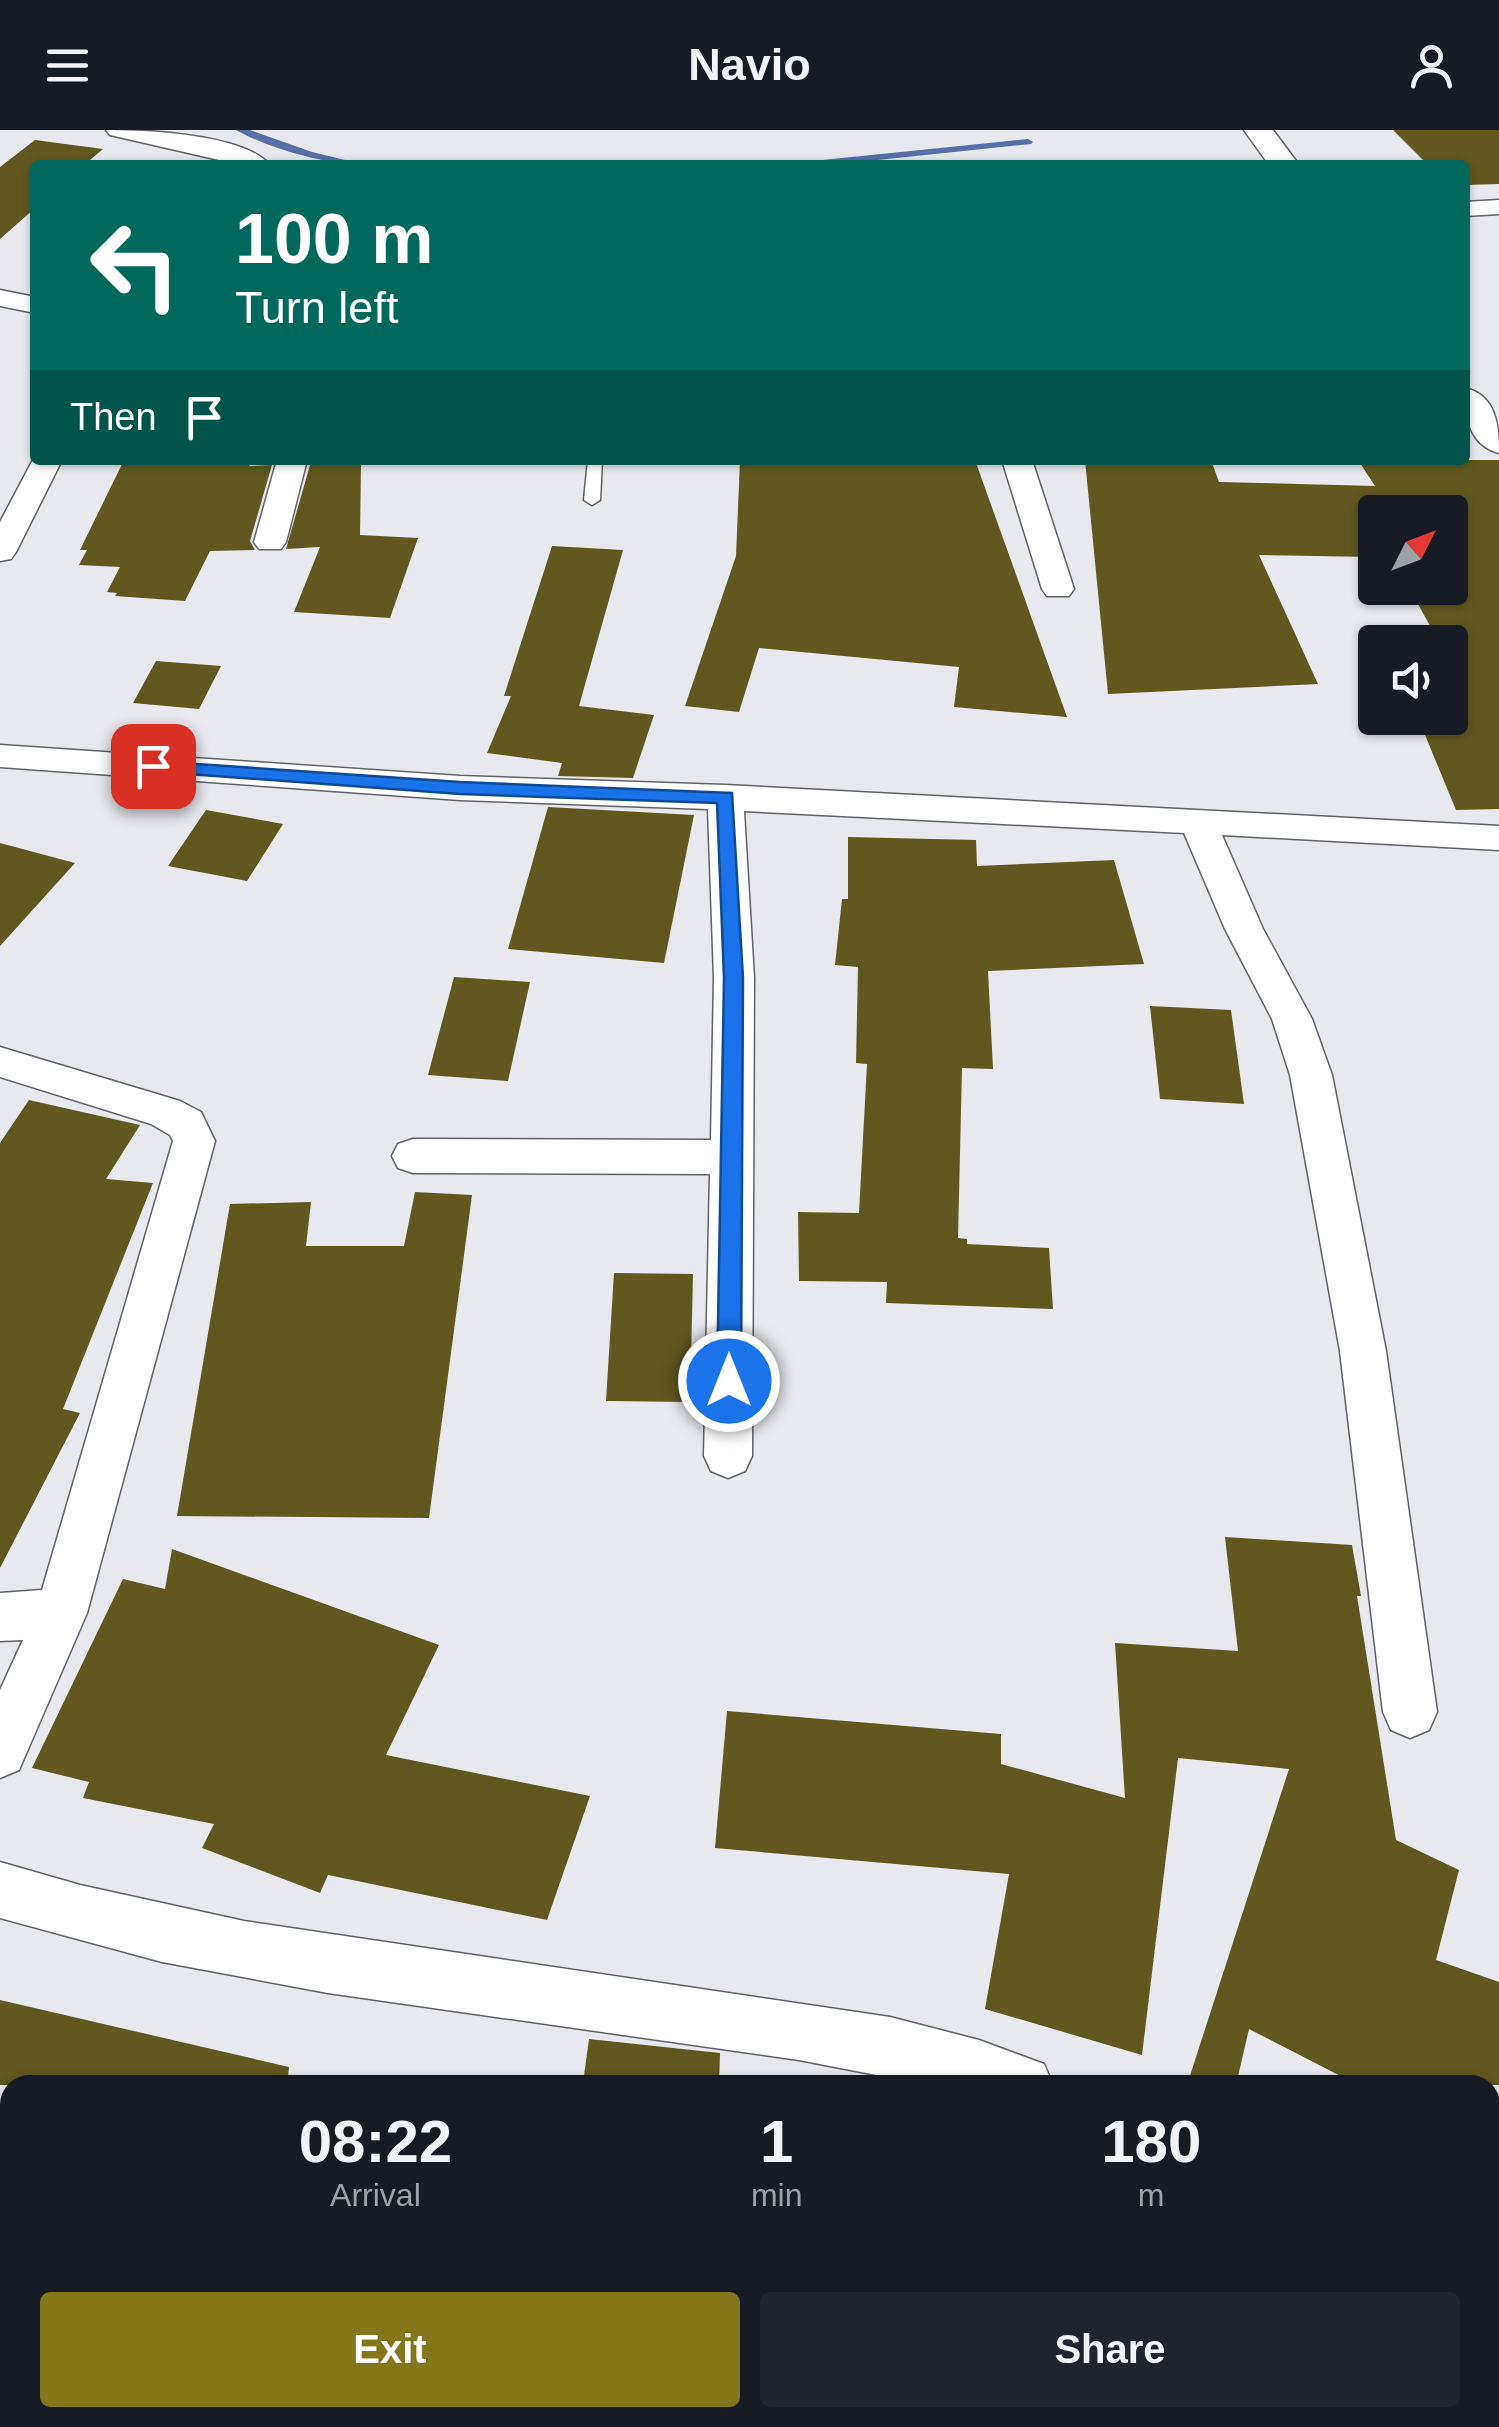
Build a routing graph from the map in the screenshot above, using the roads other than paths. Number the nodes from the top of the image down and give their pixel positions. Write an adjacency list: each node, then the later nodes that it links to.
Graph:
1 (118, 130): 3 (street)
2 (1258, 130): 4 (main road)
3 (250, 160)
4 (1280, 160)
5 (1499, 207): 6 (street)
6 (1470, 209)
7 (0, 298): 8 (street)
8 (30, 304)
9 (1480, 406): 10 (main road)
10 (1499, 442)
11 (44, 465): 17 (street)
12 (291, 465): 16 (street)
13 (594, 465): 15 (lane)
14 (1018, 465): 18 (street)
15 (592, 500)
16 (270, 542)
17 (0, 552)
18 (1058, 589)
19 (0, 756): 20 (street)
20 (726, 797): 21 (street); 25 (street)
21 (1198, 823): 22 (street); 29 (street)
22 (1499, 838)
23 (0, 1062): 27 (street)
24 (413, 1156): 25 (street)
25 (731, 1157): 26 (street)
26 (728, 1456)
27 (60, 1613): 28 (street); 30 (street)
28 (0, 1616)
29 (1410, 1712)
30 (0, 1751)
31 (0, 1890): 32 (street)
32 (998, 2075)

